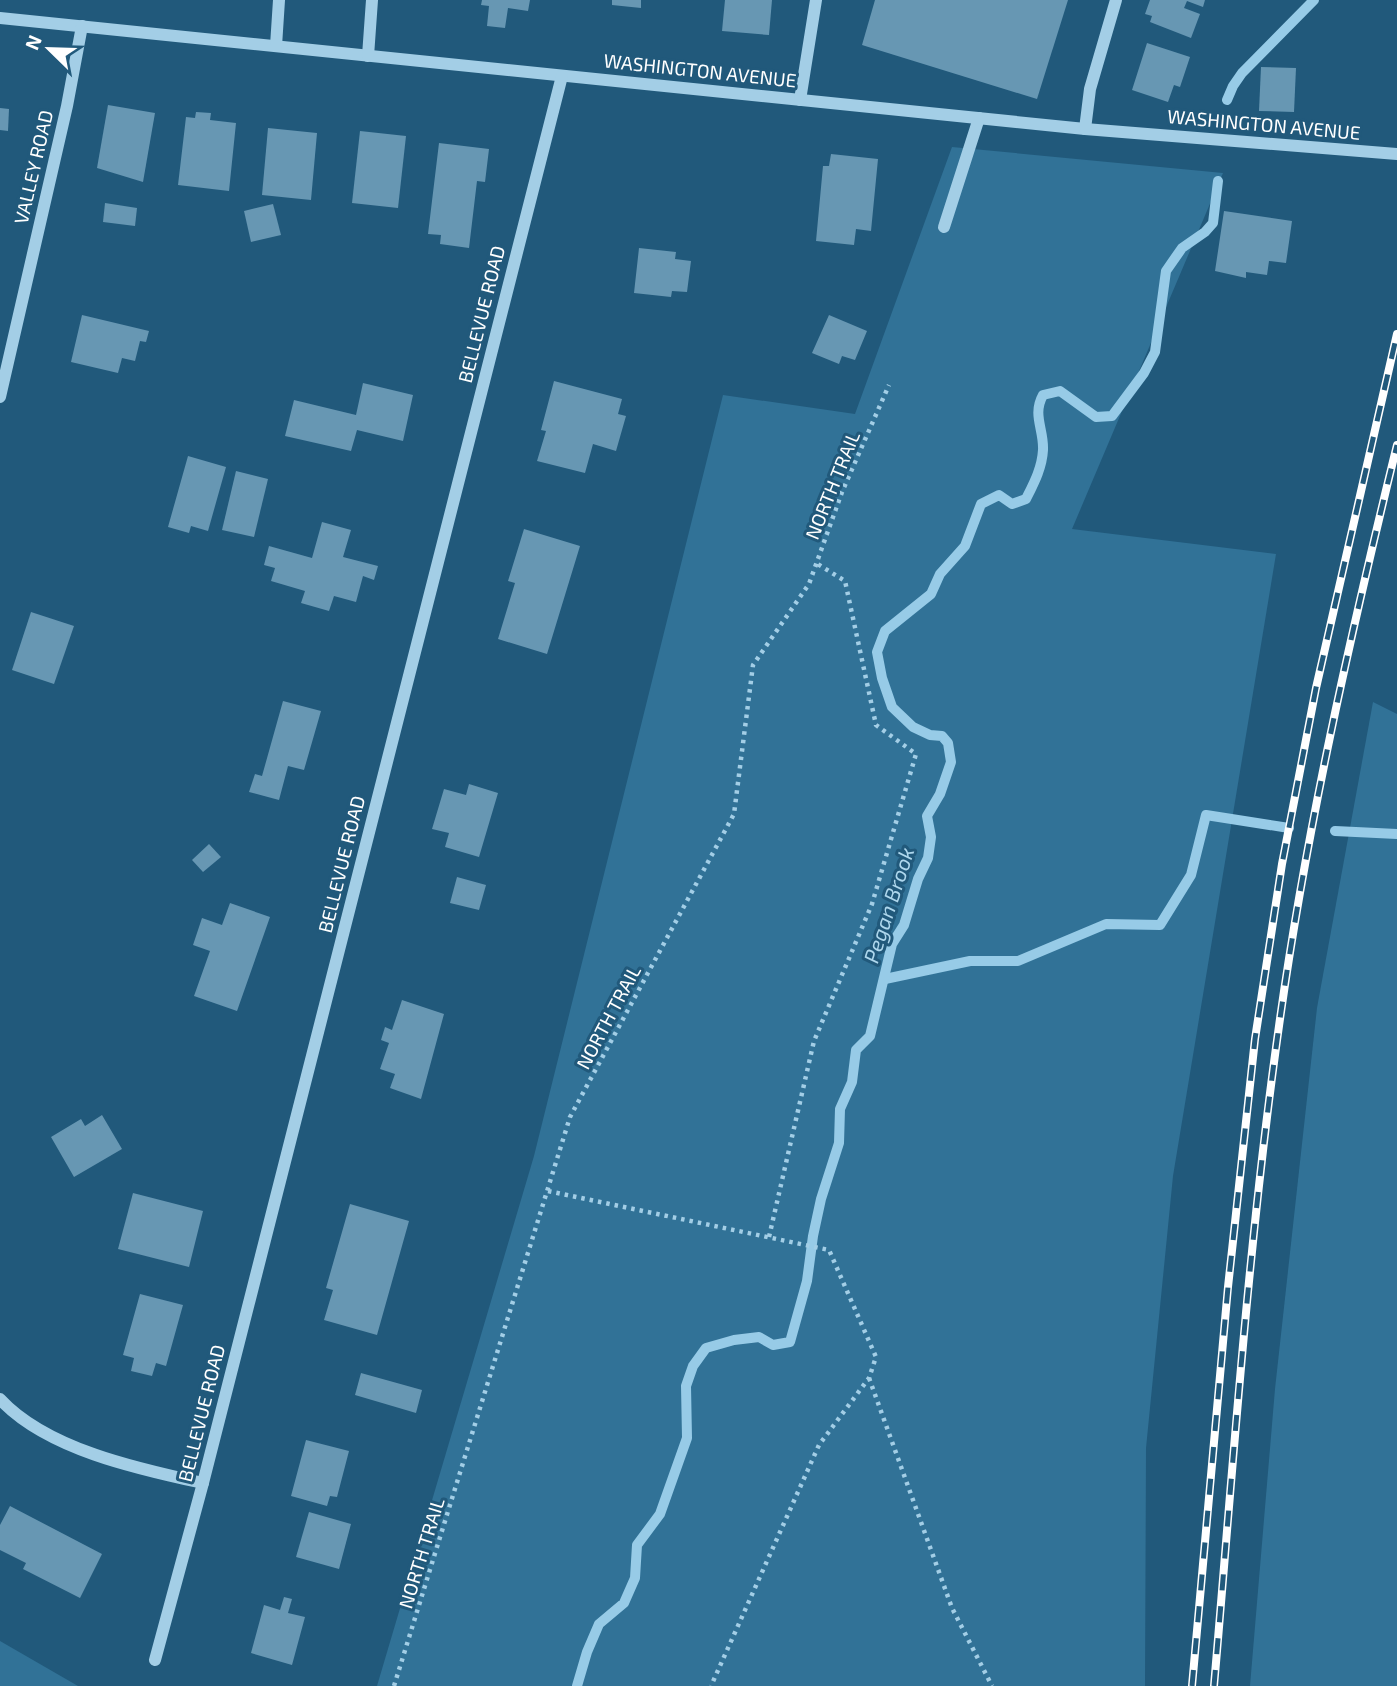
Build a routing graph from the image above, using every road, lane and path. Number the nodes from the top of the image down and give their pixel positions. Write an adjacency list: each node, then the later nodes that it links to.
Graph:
1 (279, 0): 7 (street)
2 (372, 0): 8 (street)
3 (816, 0): 10 (street)
4 (1116, 0): 12 (street)
5 (0, 18): 6 (street, WASHINGTON AVENUE)
6 (82, 26): 7 (street, WASHINGTON AVENUE); 16 (street, VALLEY ROAD)
7 (276, 46): 8 (street, WASHINGTON AVENUE)
8 (368, 56): 9 (street, WASHINGTON AVENUE)
9 (562, 76): 10 (street, WASHINGTON AVENUE); 22 (street, BELLEVUE ROAD)
10 (800, 100): 11 (street, WASHINGTON AVENUE)
11 (979, 118): 12 (street, WASHINGTON AVENUE); 14 (street)
12 (1084, 129): 13 (street, WASHINGTON AVENUE)
13 (1394, 154)
14 (944, 227)
15 (889, 385): 17 (path, NORTH TRAIL)
16 (0, 397)
17 (817, 563): 18 (path, NORTH TRAIL); 19 (path)
18 (548, 1191): 19 (path); 24 (path, NORTH TRAIL)
19 (769, 1237): 20 (path)
20 (869, 1378): 25 (path); 26 (path)
21 (0, 1399): 22 (street)
22 (203, 1483): 23 (street, BELLEVUE ROAD)
23 (155, 1660)
24 (394, 1686)
25 (711, 1686)
26 (992, 1686)

